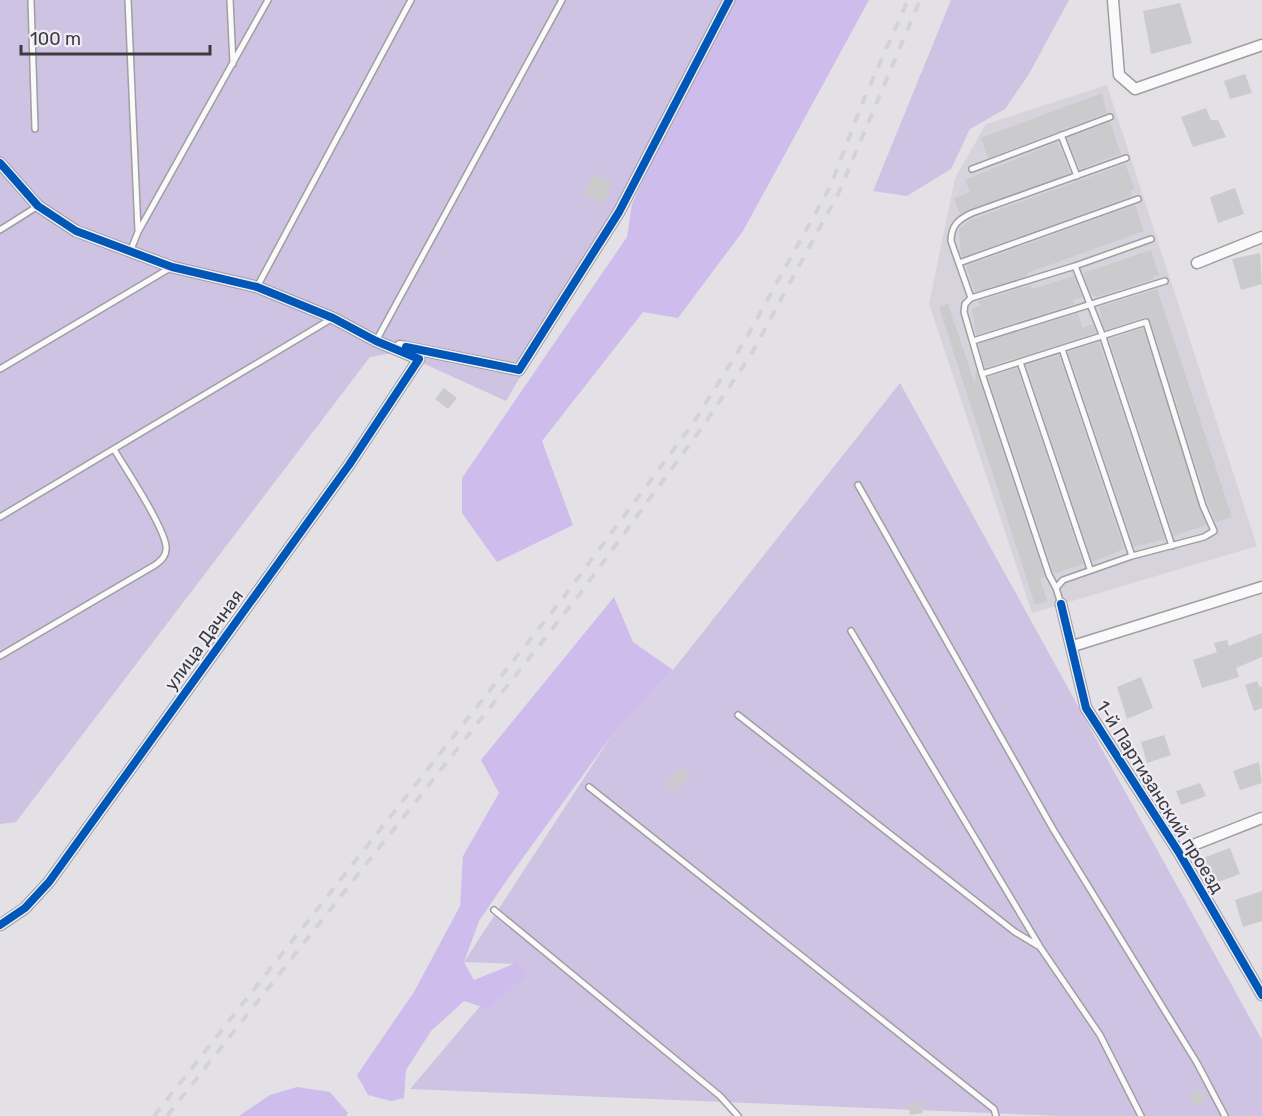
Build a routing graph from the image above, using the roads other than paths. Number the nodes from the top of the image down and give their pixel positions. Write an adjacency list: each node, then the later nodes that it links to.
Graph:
1 (31, 0): 12 (lane)
2 (128, 0): 21 (lane)
3 (230, 0): 10 (lane)
4 (268, 0): 10 (lane)
5 (411, 0): 30 (lane)
6 (562, 0): 35 (lane)
7 (729, 0): 35 (street)
8 (1113, 0): 9 (street)
9 (1262, 45)
10 (233, 65): 21 (lane)
11 (1110, 117): 13 (lane)
12 (35, 129)
13 (1061, 135): 16 (lane); 17 (lane)
14 (1125, 158): 17 (lane)
15 (0, 163): 19 (street)
16 (972, 169)
17 (1077, 176): 26 (lane)
18 (1138, 199): 26 (lane)
19 (38, 206): 20 (lane); 24 (street)
20 (0, 230)
21 (138, 232): 24 (lane)
22 (1262, 237): 25 (street)
23 (1151, 239): 27 (lane)
24 (130, 252): 28 (street)
25 (1197, 262)
26 (959, 263): 31 (lane)
27 (1075, 266): 31 (lane); 32 (lane)
28 (172, 267): 30 (street); 39 (lane)
29 (1165, 281): 32 (lane)
30 (257, 286): 33 (street)
31 (971, 298): 36 (lane)
32 (1089, 305): 34 (lane); 36 (lane)
33 (333, 318): 35 (street); 41 (lane)
34 (1103, 337): 37 (lane); 44 (lane); 44 (lane)
35 (376, 341): 58 (street, улица Дачная)
36 (973, 341): 40 (lane)
37 (1062, 349): 38 (lane); 45 (lane)
38 (1020, 362): 40 (lane); 46 (lane)
39 (0, 369)
40 (981, 374): 48 (lane)
41 (115, 451): 43 (lane); 52 (lane)
42 (858, 485): 64 (lane)
43 (0, 517)
44 (1172, 546): 45 (lane)
45 (1132, 556): 46 (lane)
46 (1090, 569): 48 (lane)
47 (1262, 587): 51 (street)
48 (1056, 588): 49 (lane)
49 (1061, 604): 51 (street, 1-й Партизанский проезд)
50 (851, 631): 59 (lane)
51 (1073, 646): 56 (street, 1-й Партизанский проезд)
52 (0, 656)
53 (738, 715): 59 (lane)
54 (589, 787): 62 (lane)
55 (1262, 818): 56 (street)
56 (1178, 850): 60 (street, 1-й Партизанский проезд)
57 (494, 910): 61 (lane)
58 (0, 925)
59 (1040, 947): 63 (lane)
60 (1262, 995)
61 (738, 1116)
62 (996, 1116)
63 (1141, 1116)
64 (1225, 1116)

